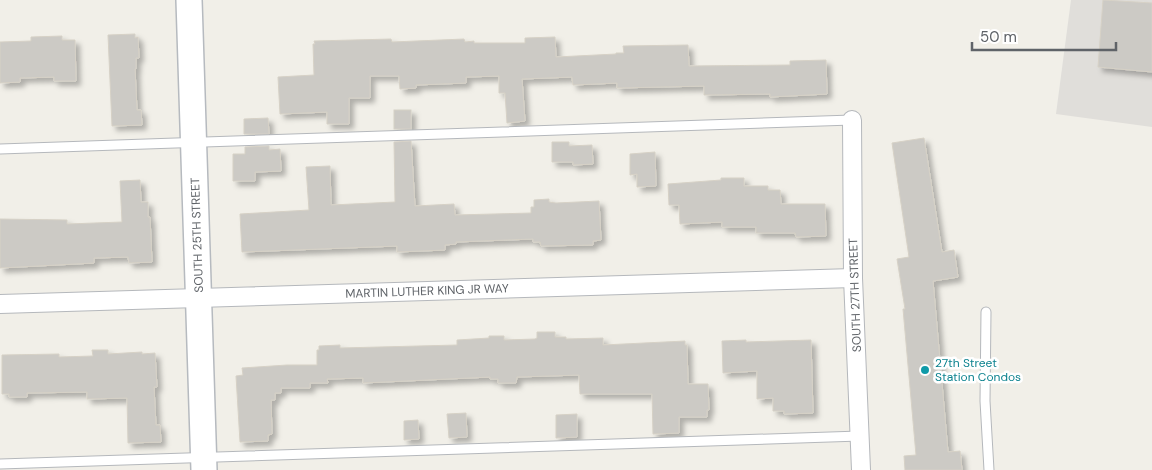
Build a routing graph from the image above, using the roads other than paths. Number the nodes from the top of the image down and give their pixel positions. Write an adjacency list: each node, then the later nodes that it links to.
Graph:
1 (190, 0): 3 (street, SOUTH 25TH STREET)
2 (852, 120): 3 (lane); 5 (street, SOUTH 27TH STREET)
3 (194, 143): 4 (lane); 6 (street, SOUTH 25TH STREET)
4 (0, 149)
5 (853, 278): 6 (street, MARTIN LUTHER KING JR WAY); 9 (street, SOUTH 27TH STREET)
6 (199, 298): 7 (street, MARTIN LUTHER KING JR WAY); 11 (street, SOUTH 25TH STREET)
7 (0, 304)
8 (986, 312): 13 (lane)
9 (860, 436): 11 (lane); 12 (street, SOUTH 27TH STREET)
10 (0, 464): 11 (lane)
11 (204, 464)
12 (861, 470)
13 (989, 470)

